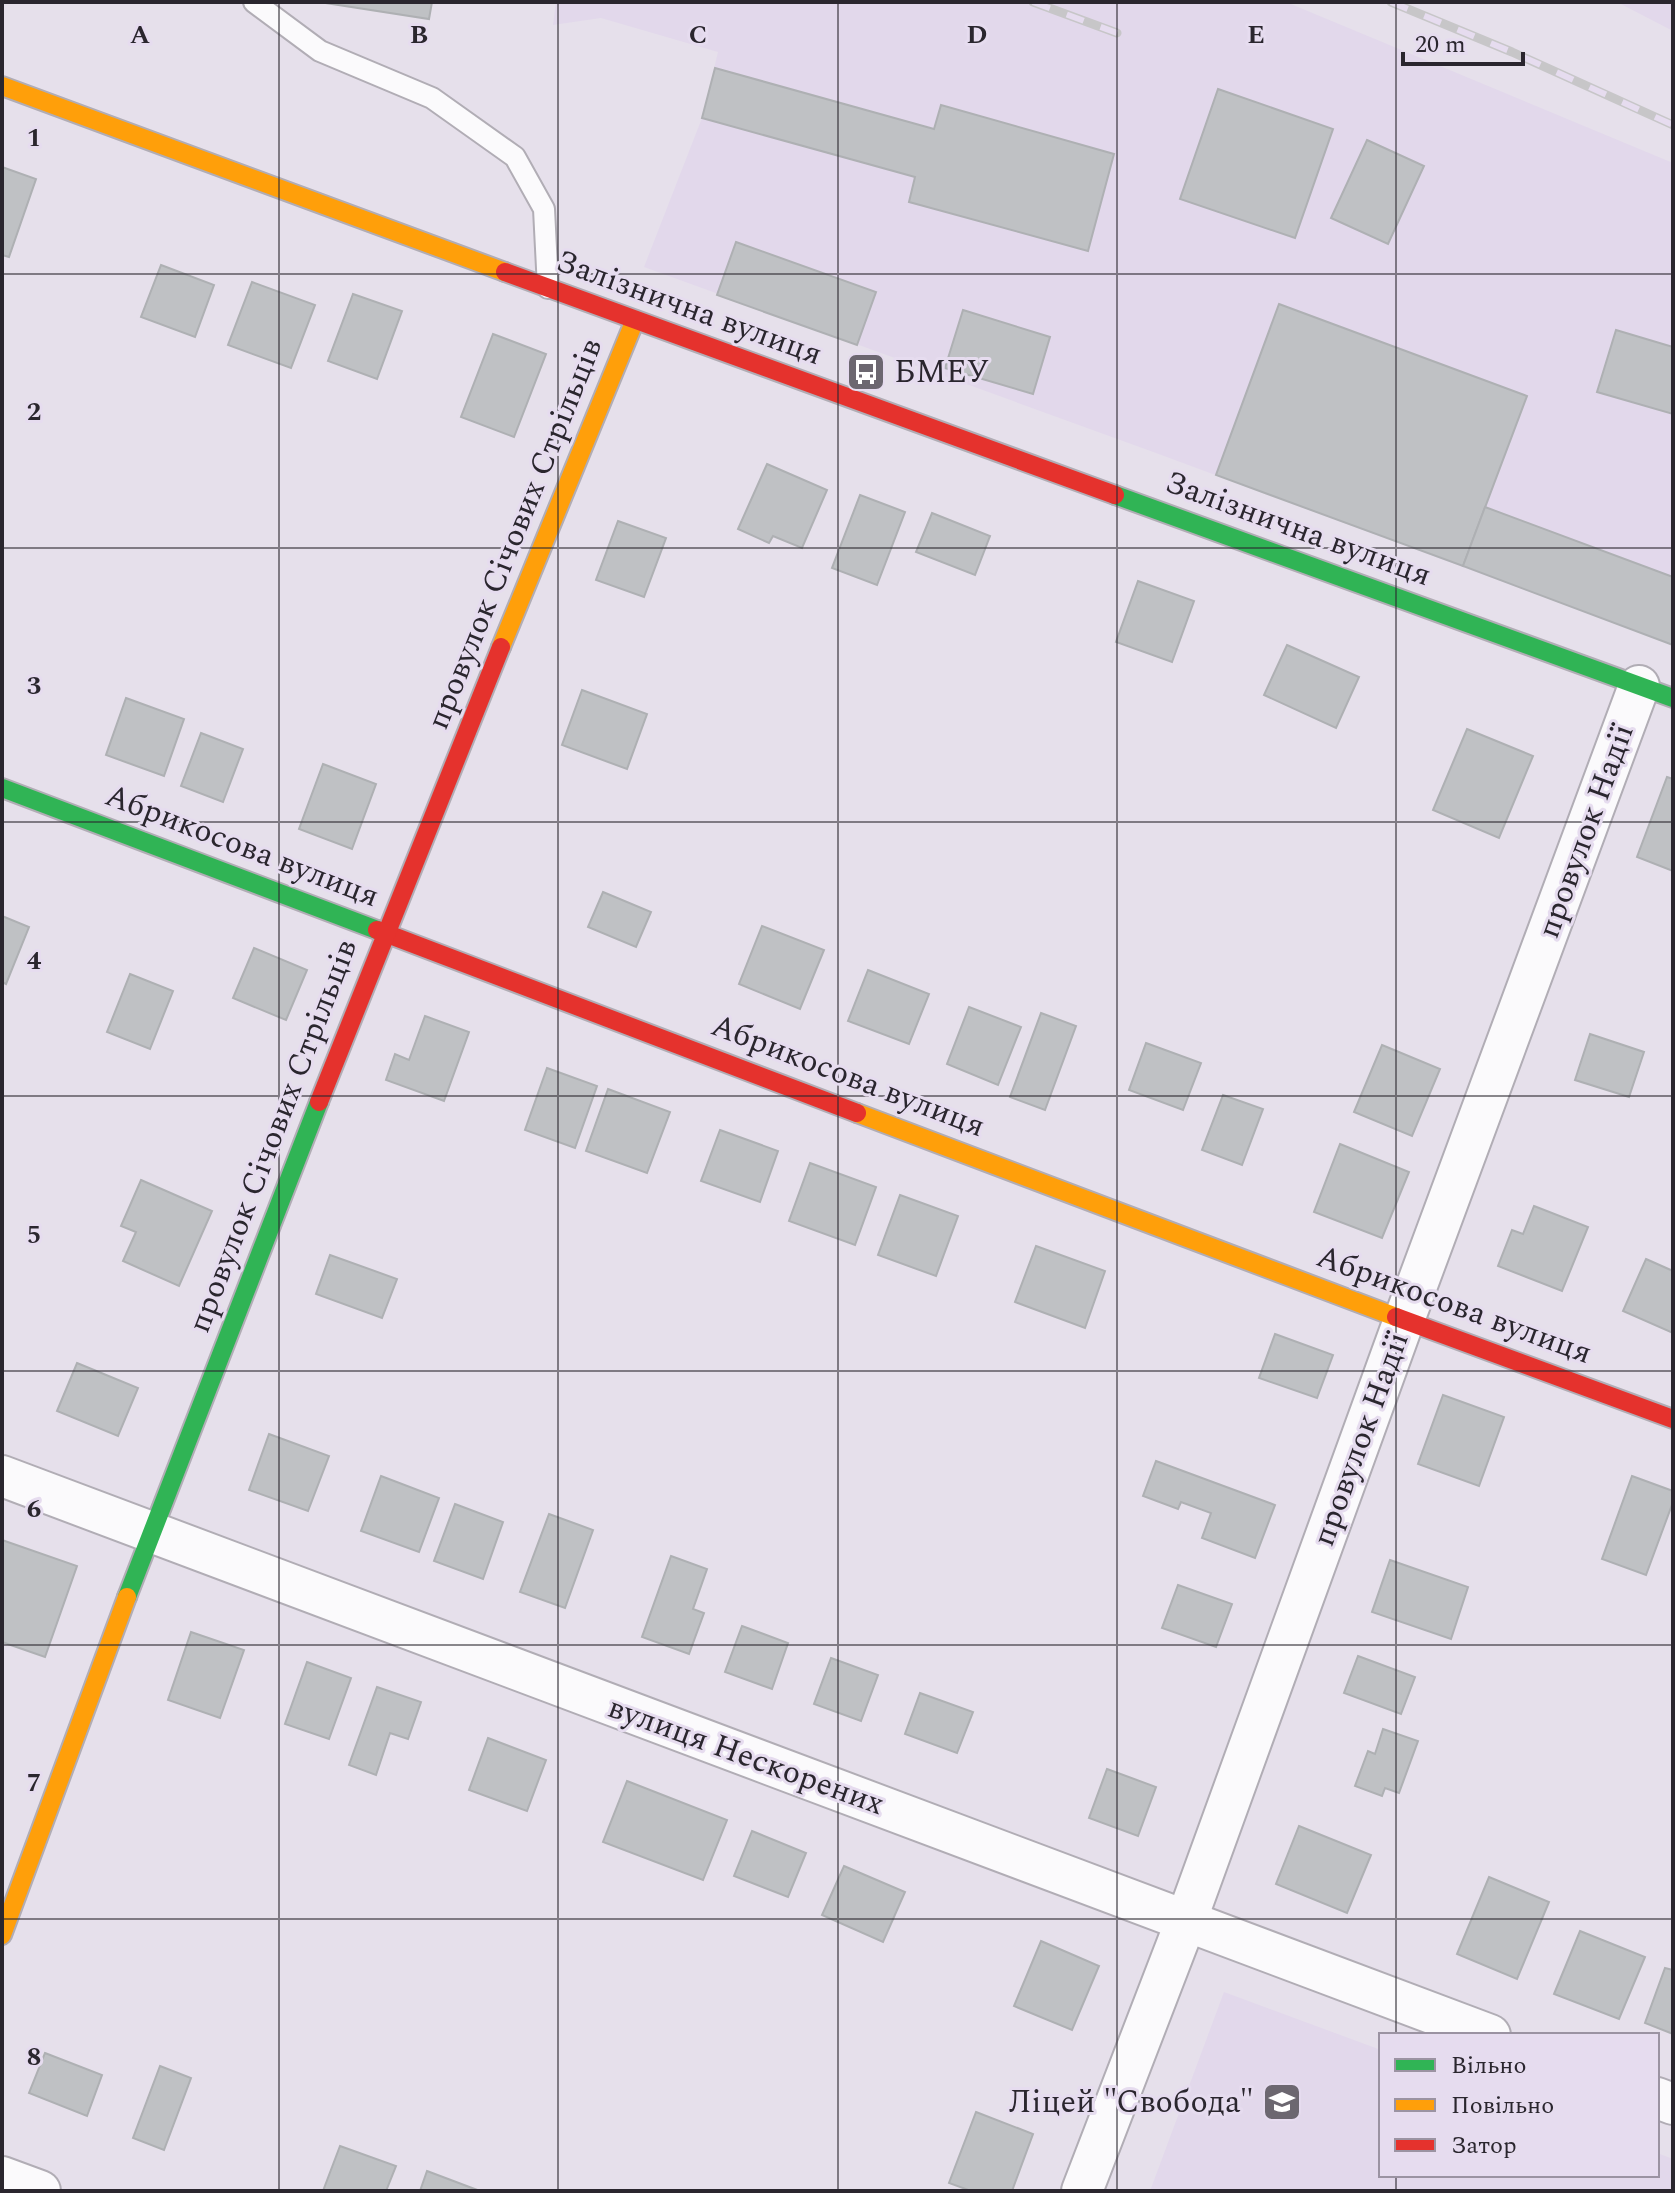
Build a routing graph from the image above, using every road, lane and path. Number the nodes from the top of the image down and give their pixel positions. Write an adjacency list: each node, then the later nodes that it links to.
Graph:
1 (254, 2): 3 (lane)
2 (2, 86): 3 (street, Залізнична вулиця)
3 (548, 288): 4 (street, Залізнична вулиця)
4 (635, 320): 5 (street, Залізнична вулиця); 7 (street, провулок Січових Стрільців)
5 (1656, 692): 8 (street, провулок Надії)
6 (2, 788): 7 (street, Абрикосова вулиця)
7 (385, 932): 8 (street, Абрикосова вулиця); 11 (street, провулок Січових Стрільців)
8 (1404, 1320): 9 (street, Абрикосова вулиця); 12 (street, провулок Надії)
9 (1673, 1419)
10 (2, 1476): 11 (street, вулиця Нескорених)
11 (150, 1534): 12 (street, вулиця Нескорених); 13 (street, провулок Січових Стрільців)
12 (1186, 1921): 14 (street, вулиця Нескорених); 17 (street, провулок Надії)
13 (2, 1935)
14 (1485, 2033)
15 (2, 2177): 16 (street)
16 (40, 2191)
17 (1082, 2191)

